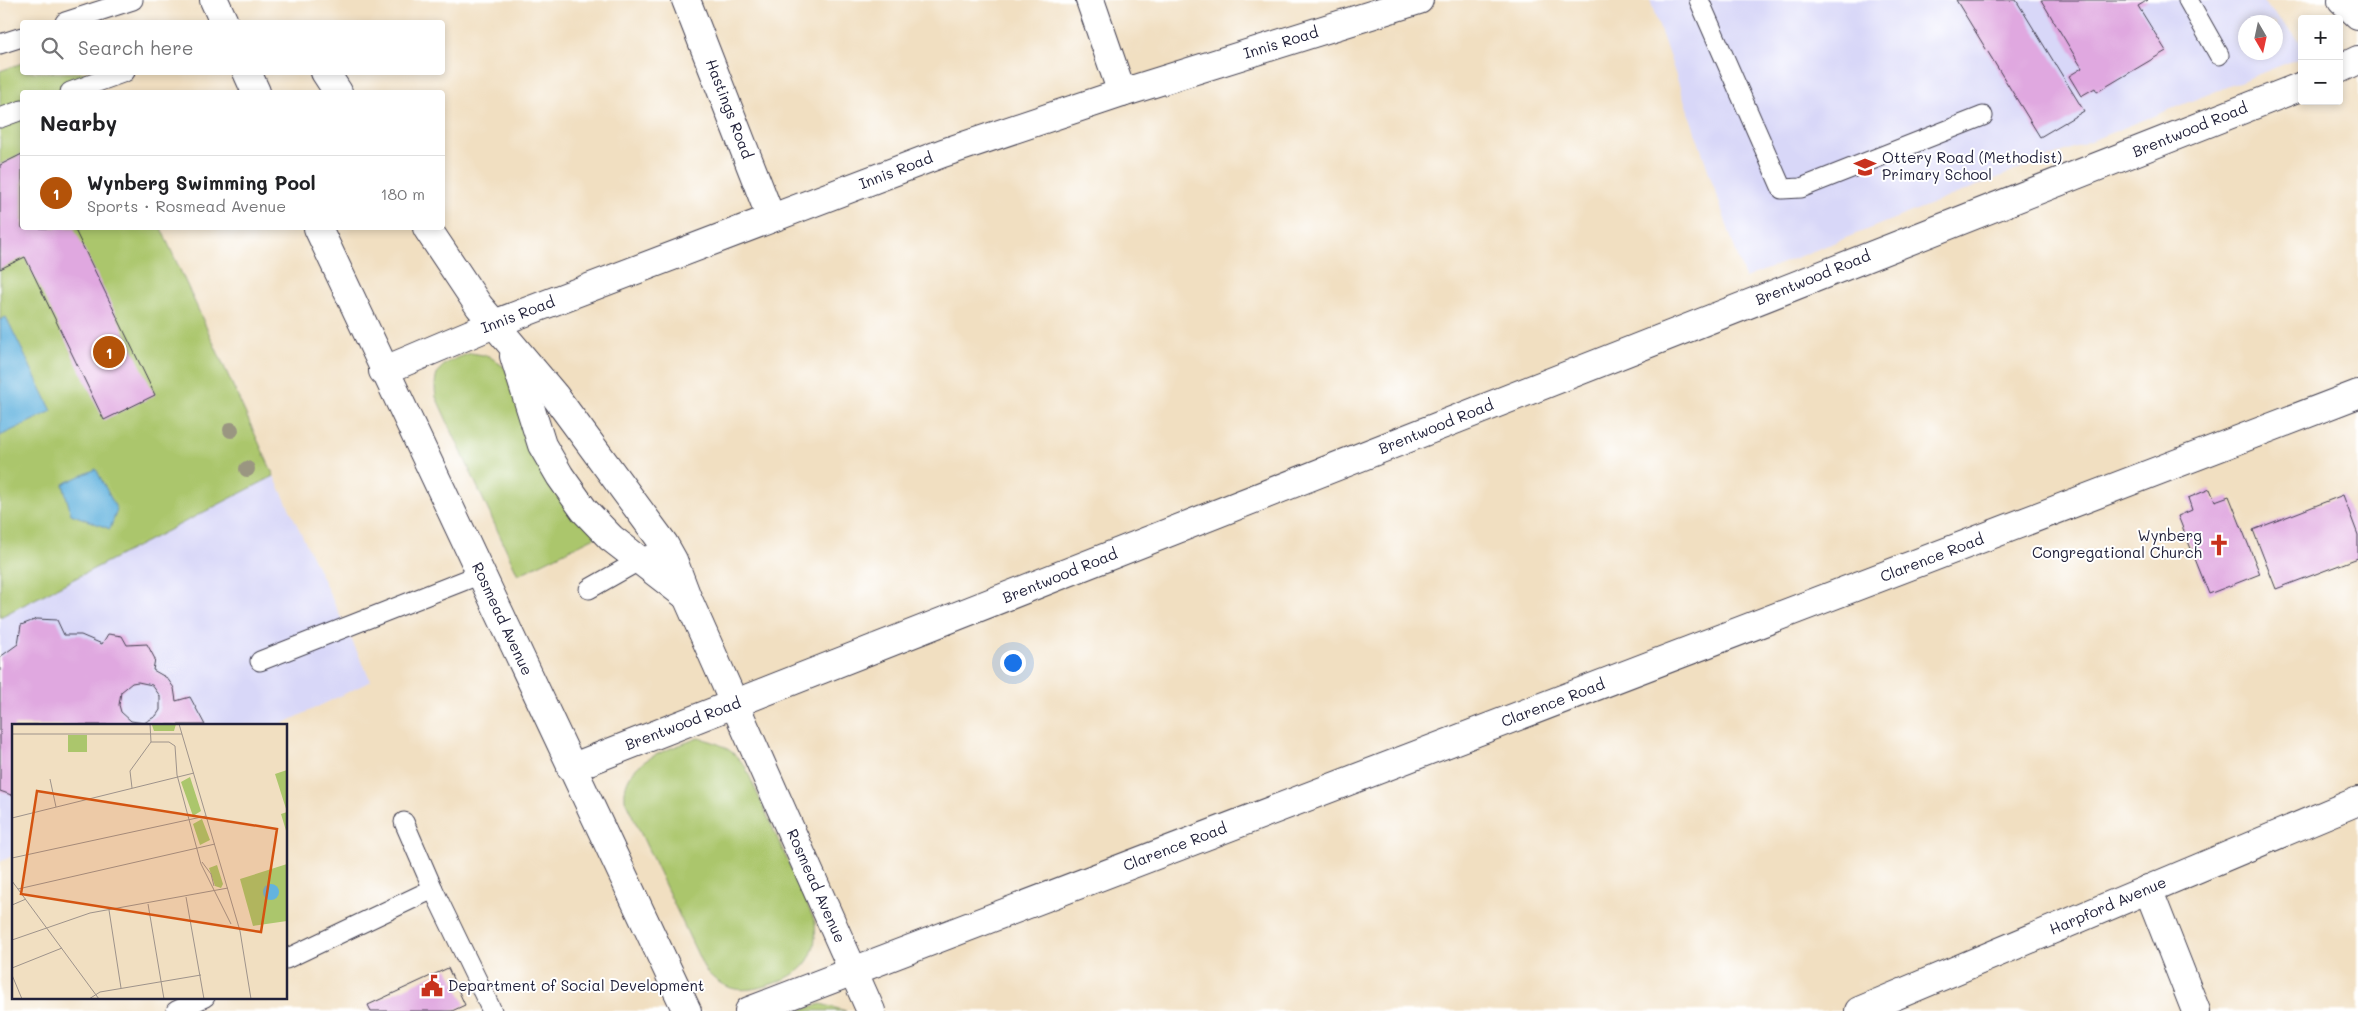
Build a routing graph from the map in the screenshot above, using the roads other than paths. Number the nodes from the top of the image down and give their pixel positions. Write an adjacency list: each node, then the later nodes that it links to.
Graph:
1 (133, 0): 10 (lane)
2 (214, 0): 11 (street)
3 (686, 0): 28 (street, Hastings Road)
4 (1090, 0): 24 (street)
5 (1419, 0): 24 (street, Innis Road)
6 (1699, 0): 26 (lane)
7 (2188, 0): 14 (lane)
8 (2342, 0): 9 (street)
9 (2358, 16)
10 (71, 20)
11 (223, 20)
12 (20, 38): 13 (lane)
13 (0, 44)
14 (2219, 55)
15 (2358, 60): 16 (street)
16 (2343, 67)
17 (117, 75): 21 (lane)
18 (248, 75): 22 (street)
19 (327, 75): 23 (street)
20 (2298, 88): 41 (street, Brentwood Road)
21 (76, 90)
22 (255, 90)
23 (337, 90)
24 (1122, 93): 28 (street, Innis Road)
25 (20, 111): 27 (lane)
26 (1983, 116)
27 (0, 118)
28 (771, 218): 31 (street, Innis Road)
29 (319, 230): 33 (street, Rosmead Avenue)
30 (428, 230): 31 (street, Rosmead Avenue)
31 (494, 324): 32 (street, Rosmead Avenue); 33 (street, Innis Road)
32 (512, 344): 35 (street, Rosmead Avenue); 36 (street, Rosmead Avenue)
33 (384, 371): 37 (street, Rosmead Avenue)
34 (2358, 394): 48 (street, Clarence Road)
35 (664, 544): 36 (lane); 39 (street, Rosmead Avenue)
36 (642, 560): 38 (lane); 39 (street, Rosmead Avenue)
37 (481, 574): 40 (lane); 42 (street, Rosmead Avenue)
38 (589, 589)
39 (687, 597): 41 (street, Rosmead Avenue)
40 (260, 661)
41 (734, 703): 42 (street, Brentwood Road); 48 (street, Rosmead Avenue)
42 (571, 768): 52 (street, Rosmead Avenue)
43 (2358, 801): 45 (street, Harpford Avenue)
44 (404, 822): 46 (lane)
45 (2148, 889): 55 (street, Harpford Avenue); 56 (street)
46 (433, 890): 47 (lane); 51 (lane)
47 (288, 958)
48 (853, 971): 53 (street, Clarence Road); 54 (street, Rosmead Avenue)
49 (203, 998): 50 (lane)
50 (176, 1011)
51 (492, 1011)
52 (687, 1011)
53 (749, 1011)
54 (871, 1011)
55 (1859, 1011)
56 (2196, 1011)

